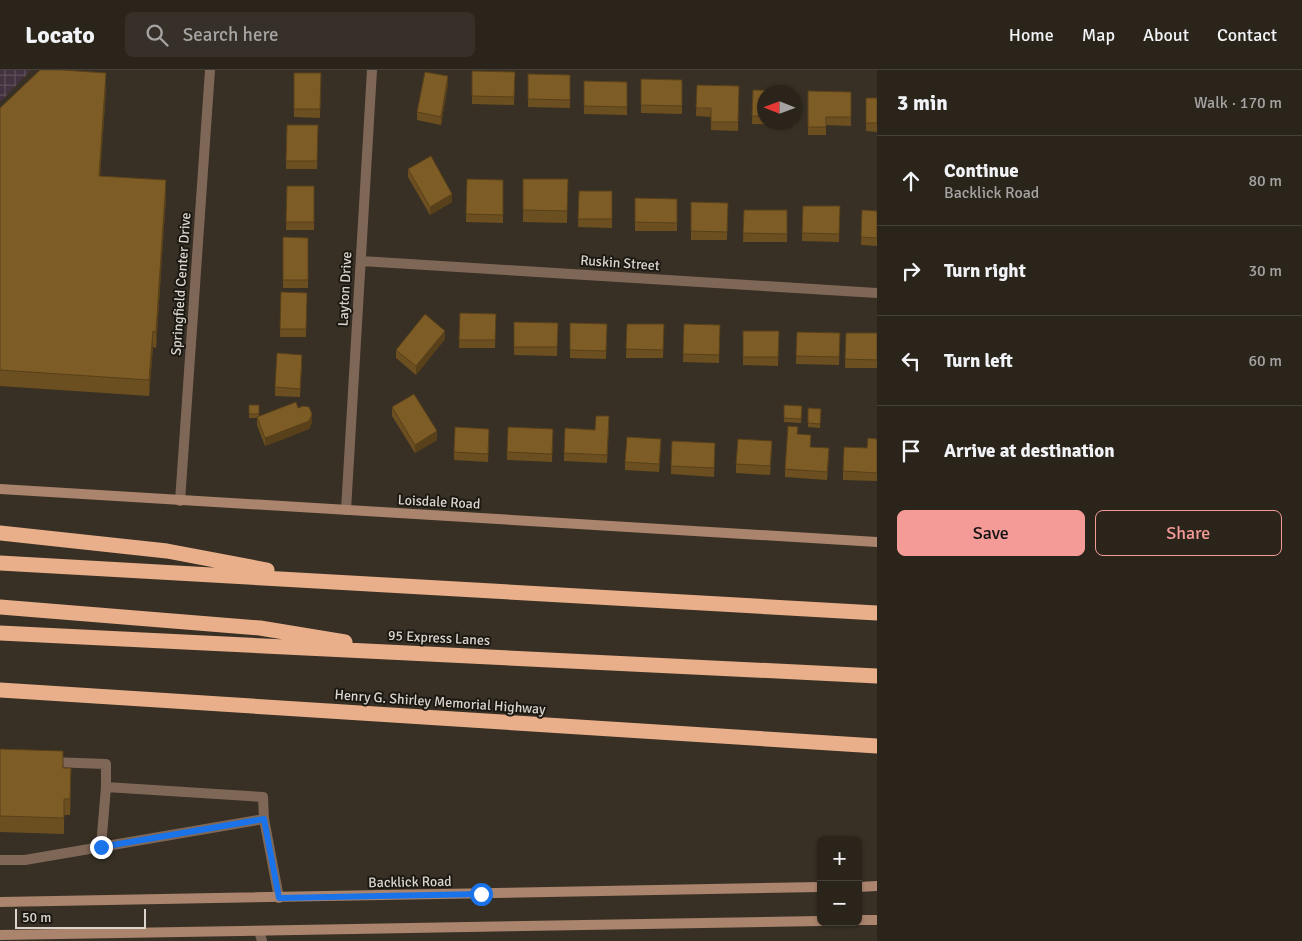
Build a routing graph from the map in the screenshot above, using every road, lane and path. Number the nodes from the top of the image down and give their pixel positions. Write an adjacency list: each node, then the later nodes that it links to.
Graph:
1 (210, 70): 6 (street, Springfield Center Drive)
2 (372, 70): 3 (street, Layton Drive)
3 (361, 261): 4 (street, Ruskin Street); 7 (street, Layton Drive)
4 (877, 293)
5 (0, 489): 6 (main road, Loisdale Road)
6 (180, 500): 7 (main road, Loisdale Road)
7 (346, 510): 9 (main road, Loisdale Road)
8 (0, 533): 11 (highway)
9 (877, 542)
10 (0, 563): 11 (highway)
11 (323, 581): 13 (highway)
12 (0, 607): 15 (highway)
13 (877, 613)
14 (0, 633): 15 (highway, 95 Express Lanes)
15 (400, 652): 16 (highway, 95 Express Lanes)
16 (877, 676)
17 (0, 690): 18 (highway, Henry G. Shirley Memorial Highway)
18 (877, 746)
19 (39, 762): 20 (street)
20 (106, 787): 21 (street); 22 (street)
21 (264, 819): 22 (street); 27 (street)
22 (101, 847): 23 (street)
23 (0, 860)
24 (862, 886): 25 (main road)
25 (877, 886)
26 (817, 887): 27 (main road, Backlick Road)
27 (279, 898): 28 (main road, Backlick Road)
28 (0, 902)
29 (862, 920): 30 (main road)
30 (877, 920)
31 (817, 921): 33 (main road)
32 (0, 935): 33 (main road)
33 (261, 936)

